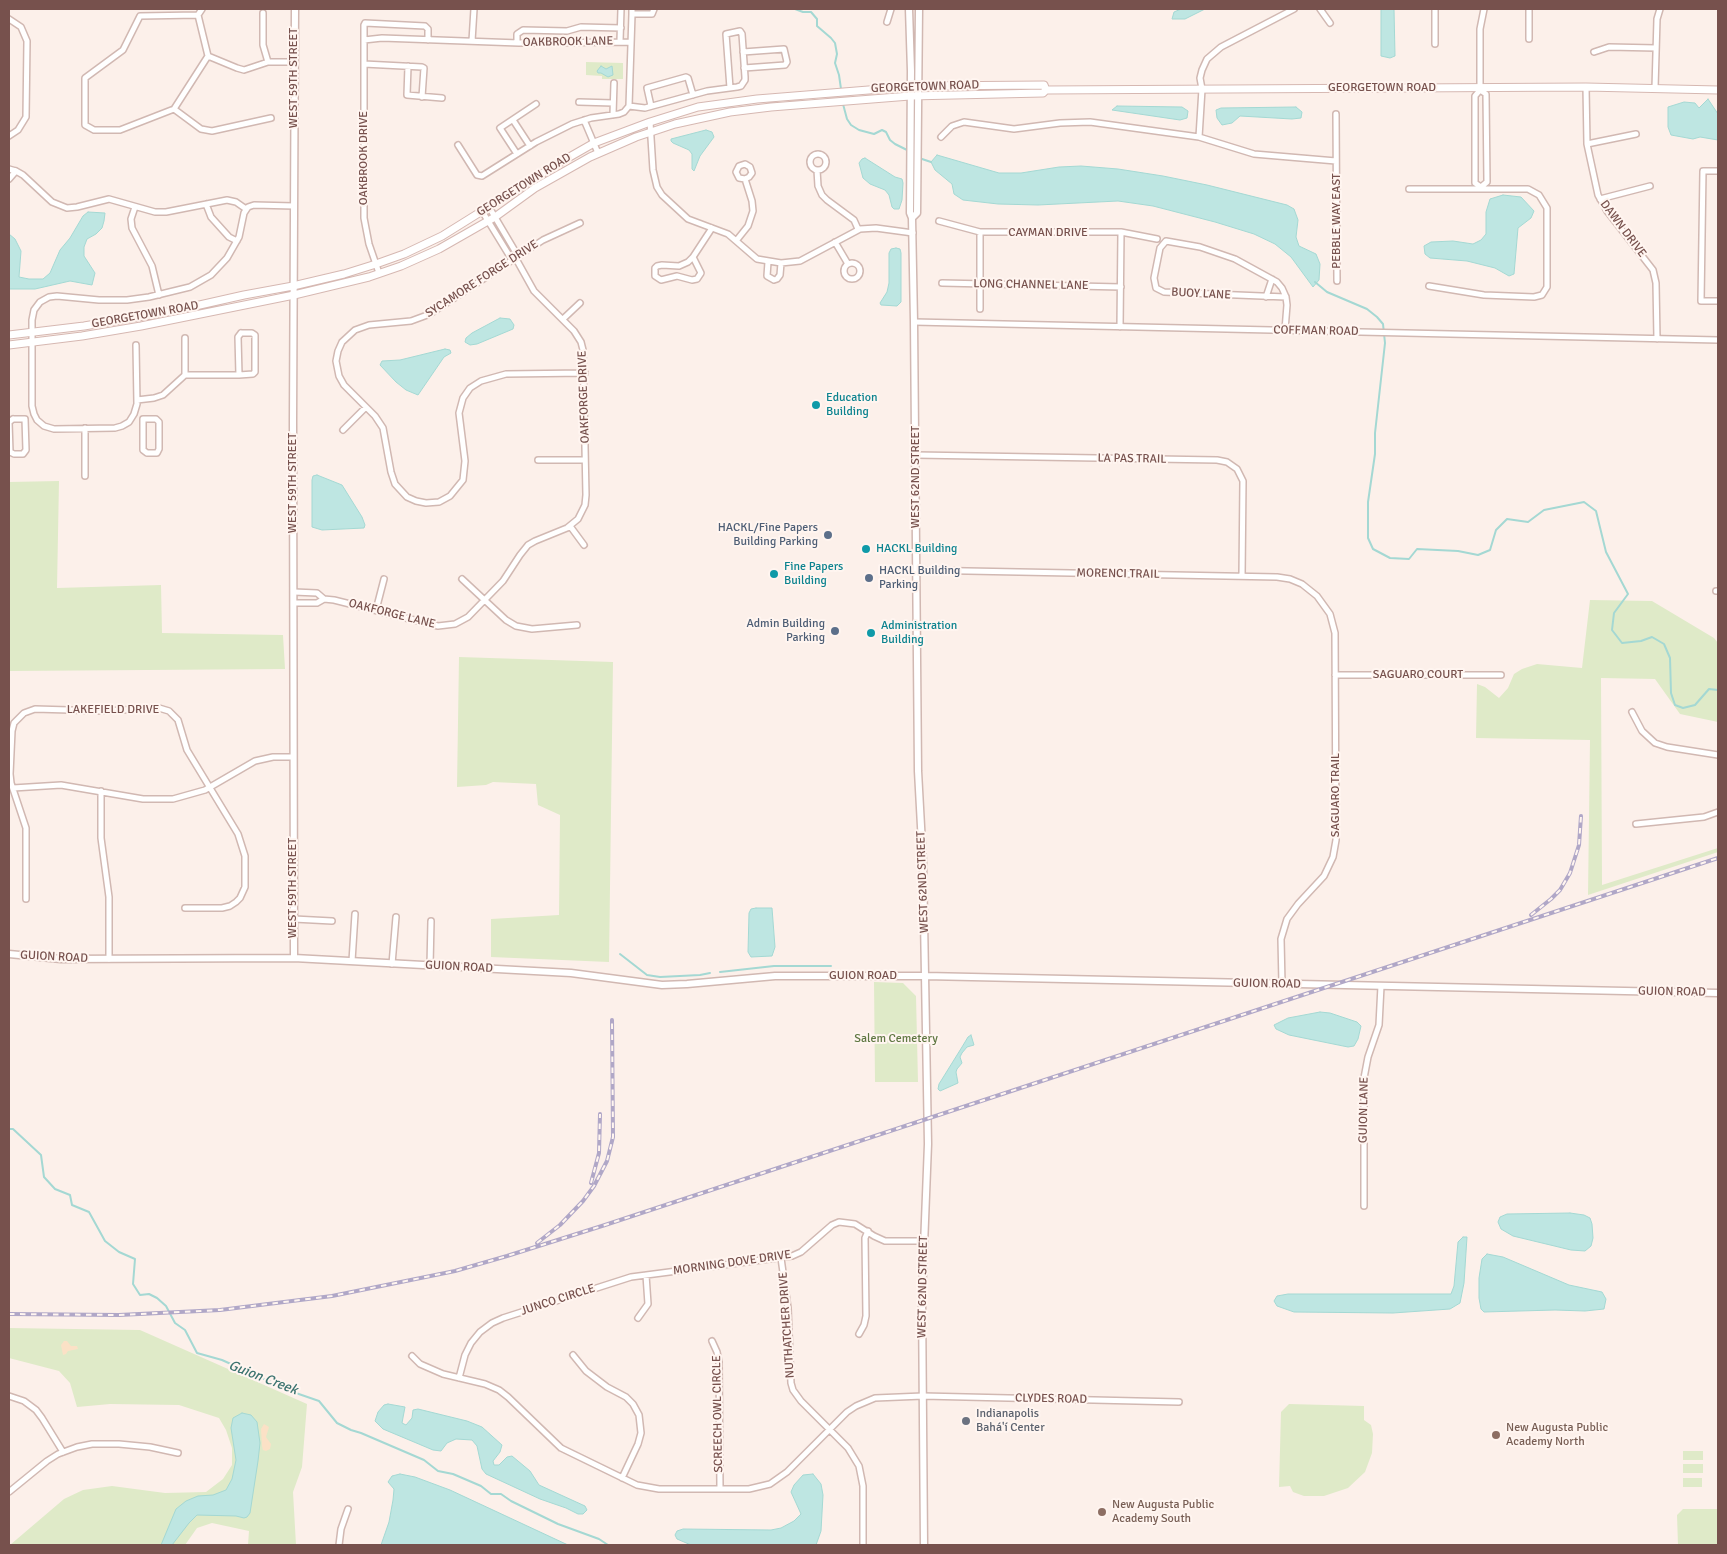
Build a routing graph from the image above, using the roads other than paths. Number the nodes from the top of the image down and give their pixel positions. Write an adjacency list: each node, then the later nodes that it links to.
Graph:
1 (202, 9): 17 (street)
2 (294, 9): 35 (street, WEST 59TH STREET)
3 (474, 9): 25 (street)
4 (621, 9): 21 (street)
5 (654, 9): 15 (street)
6 (891, 9): 19 (street)
7 (910, 9): 40 (street, WEST 62ND STREET)
8 (919, 9): 40 (street, WEST 62ND STREET)
9 (1294, 9): 44 (street)
10 (1320, 9): 20 (street)
11 (1435, 9): 29 (street)
12 (1484, 9): 45 (street)
13 (1529, 9): 22 (street)
14 (1660, 9): 30 (street)
15 (632, 11): 27 (street)
16 (264, 13): 34 (street)
17 (198, 15): 33 (street); 57 (street)
18 (9, 19): 66 (street)
19 (887, 22)
20 (1330, 23)
21 (621, 28): 26 (street); 28 (street, OAKBROOK LANE)
22 (1529, 39)
23 (364, 40): 24 (street, OAKBROOK LANE); 24 (street); 36 (street, OAKBROOK DRIVE)
24 (428, 40): 25 (street, OAKBROOK LANE)
25 (472, 41): 28 (street, OAKBROOK LANE)
26 (620, 41): 27 (street, OAKBROOK LANE); 28 (street, OAKBROOK LANE)
27 (631, 42): 55 (street)
28 (516, 43)
29 (1435, 44)
30 (1656, 48): 32 (street); 43 (street)
31 (743, 52): 38 (street); 38 (street); 42 (street)
32 (1594, 52)
33 (208, 56): 34 (street); 57 (street)
34 (268, 62): 35 (street)
35 (295, 62): 87 (street, WEST 59TH STREET)
36 (364, 64): 37 (street); 108 (street, OAKBROOK DRIVE)
37 (408, 66): 50 (street); 50 (street)
38 (744, 68): 42 (street)
39 (614, 83): 53 (street)
40 (914, 86): 46 (main road, GEORGETOWN ROAD); 49 (street, WEST 62ND STREET); 63 (main road, GEORGETOWN ROAD)
41 (1586, 87): 43 (main road, GEORGETOWN ROAD); 45 (main road, GEORGETOWN ROAD); 70 (street, DAWN DRIVE)
42 (730, 88): 48 (street)
43 (1655, 88): 47 (main road, GEORGETOWN ROAD)
44 (1202, 89): 45 (main road, GEORGETOWN ROAD); 46 (main road, GEORGETOWN ROAD); 68 (street)
45 (1480, 89): 83 (street); 83 (street)
46 (1046, 90): 49 (main road, GEORGETOWN ROAD)
47 (1718, 90)
48 (693, 95): 56 (street); 56 (street)
49 (914, 96): 64 (main road, GEORGETOWN ROAD); 92 (street, WEST 62ND STREET); 92 (street, WEST 62ND STREET)
50 (422, 97): 51 (street)
51 (442, 98)
52 (579, 102): 53 (street)
53 (613, 103): 59 (street)
54 (536, 104): 61 (street)
55 (629, 106): 56 (street); 59 (street)
56 (651, 106)
57 (174, 109): 60 (street)
58 (1336, 114): 75 (street, PEBBLE WAY EAST)
59 (613, 115): 62 (street)
60 (271, 118)
61 (512, 120): 72 (street); 73 (street)
62 (584, 120): 69 (street); 72 (street)
63 (650, 122): 64 (street); 69 (main road, GEORGETOWN ROAD)
64 (651, 133): 74 (main road, GEORGETOWN ROAD); 96 (street)
65 (1636, 134): 70 (street)
66 (9, 136)
67 (942, 137): 68 (street)
68 (1199, 137): 75 (street)
69 (594, 143): 74 (street); 89 (main road, GEORGETOWN ROAD)
70 (1587, 144): 85 (street, DAWN DRIVE)
71 (458, 145): 73 (street)
72 (530, 146): 73 (street)
73 (517, 154)
74 (598, 154): 93 (main road, GEORGETOWN ROAD)
75 (1336, 160): 113 (street, PEBBLE WAY EAST)
76 (9, 169): 77 (street)
77 (16, 170): 80 (street); 88 (street)
78 (817, 170): 97 (street)
79 (1718, 171): 123 (street)
80 (9, 179)
81 (745, 179): 103 (street)
82 (1650, 186): 85 (street)
83 (1481, 188): 84 (street); 117 (street)
84 (1409, 189)
85 (1600, 199): 133 (street, DAWN DRIVE)
86 (206, 204): 88 (street); 90 (street); 102 (street)
87 (294, 206): 90 (street); 116 (street, WEST 59TH STREET)
88 (136, 207): 119 (street)
89 (489, 207): 91 (main road, GEORGETOWN ROAD); 93 (street)
90 (246, 209): 102 (street)
91 (482, 211): 93 (street); 108 (main road, GEORGETOWN ROAD)
92 (912, 218): 98 (street, WEST 62ND STREET)
93 (492, 219): 106 (street, OAKFORGE DRIVE); 111 (main road, GEORGETOWN ROAD)
94 (940, 221): 99 (street, CAYMAN DRIVE)
95 (580, 223): 106 (street, SYCAMORE FORGE DRIVE)
96 (712, 228): 103 (street); 105 (street)
97 (858, 230): 98 (street); 104 (street)
98 (913, 232): 127 (street, WEST 62ND STREET)
99 (980, 232): 100 (street, CAYMAN DRIVE); 115 (street)
100 (1121, 232): 101 (street, CAYMAN DRIVE); 118 (street)
101 (1157, 239)
102 (237, 241): 119 (street)
103 (736, 241): 107 (street)
104 (835, 242): 109 (street); 110 (street)
105 (693, 257): 105 (street)
106 (515, 258): 126 (street, OAKFORGE DRIVE); 142 (street, SYCAMORE FORGE DRIVE)
107 (768, 262): 109 (street); 109 (street)
108 (376, 264): 111 (street, OAKBROOK DRIVE); 116 (main road, GEORGETOWN ROAD)
109 (781, 264)
110 (848, 264)
111 (379, 273): 120 (main road, GEORGETOWN ROAD)
112 (1272, 280): 121 (street); 121 (street, BUOY LANE); 122 (street)
113 (1337, 281)
114 (942, 283): 115 (street, LONG CHANNEL LANE)
115 (980, 284): 118 (street, LONG CHANNEL LANE); 125 (street)
116 (294, 286): 120 (street, WEST 59TH STREET); 130 (main road, GEORGETOWN ROAD)
117 (1429, 286)
118 (1121, 287): 128 (street)
119 (159, 295): 130 (street)
120 (294, 295): 135 (main road, GEORGETOWN ROAD); 159 (street, WEST 59TH STREET)
121 (1266, 297): 122 (street, BUOY LANE)
122 (1286, 298): 129 (street)
123 (1718, 301)
124 (580, 302): 126 (street)
125 (980, 309)
126 (563, 319): 138 (street, OAKFORGE DRIVE)
127 (914, 322): 128 (street, COFFMAN ROAD); 149 (street, WEST 62ND STREET)
128 (1120, 327): 129 (street, COFFMAN ROAD)
129 (1285, 330): 133 (street, COFFMAN ROAD)
130 (32, 333): 131 (main road, GEORGETOWN ROAD); 135 (street)
131 (9, 335)
132 (184, 338): 139 (street)
133 (1657, 339): 134 (street, COFFMAN ROAD)
134 (1718, 340)
135 (32, 343): 136 (main road, GEORGETOWN ROAD); 144 (street)
136 (9, 345)
137 (136, 345): 141 (street)
138 (585, 373): 142 (street, SYCAMORE FORGE DRIVE); 151 (street, OAKFORGE DRIVE)
139 (185, 375): 140 (street); 141 (street)
140 (238, 375): 140 (street)
141 (137, 400): 143 (street)
142 (366, 407): 148 (street)
143 (134, 414): 146 (street); 147 (street)
144 (34, 415): 145 (street); 147 (street)
145 (25, 419): 145 (street)
146 (143, 419): 146 (street)
147 (84, 428): 152 (street)
148 (343, 430)
149 (916, 455): 155 (street, WEST 62ND STREET); 156 (street, LA PAS TRAIL)
150 (538, 460): 151 (street)
151 (585, 460): 153 (street, OAKFORGE DRIVE)
152 (85, 476)
153 (570, 526): 154 (street); 162 (street, OAKFORGE LANE)
154 (584, 545)
155 (916, 570): 156 (street, MORENCI TRAIL); 189 (street, WEST 62ND STREET)
156 (1242, 576): 160 (street, MORENCI TRAIL)
157 (384, 579): 164 (street)
158 (462, 579): 162 (street)
159 (294, 592): 161 (street); 163 (street, WEST 59TH STREET)
160 (1316, 594): 166 (street, SAGUARO TRAIL)
161 (324, 599): 163 (street, OAKFORGE LANE); 164 (street, OAKFORGE LANE)
162 (485, 601): 164 (street, OAKFORGE LANE); 165 (street)
163 (294, 603): 170 (street, WEST 59TH STREET)
164 (376, 610)
165 (576, 625)
166 (1335, 675): 167 (street, SAGUARO COURT); 190 (street, SAGUARO TRAIL)
167 (1501, 675)
168 (1632, 712): 169 (street)
169 (1718, 755)
170 (292, 757): 172 (street); 180 (street, WEST 59TH STREET)
171 (13, 788): 172 (street, LAKEFIELD DRIVE); 173 (street); 176 (street)
172 (209, 788): 173 (street); 177 (street, LAKEFIELD DRIVE)
173 (101, 791): 185 (street)
174 (1718, 812): 175 (street)
175 (1636, 824)
176 (26, 899)
177 (185, 908)
178 (355, 914): 186 (street)
179 (396, 917): 187 (street)
180 (294, 919): 181 (street); 184 (street, WEST 59TH STREET)
181 (332, 920)
182 (432, 921): 188 (street)
183 (9, 954): 185 (street, GUION ROAD)
184 (294, 958): 185 (street, GUION ROAD); 186 (street, GUION ROAD)
185 (109, 959)
186 (352, 961): 187 (street, GUION ROAD)
187 (392, 964): 188 (street, GUION ROAD)
188 (430, 966): 189 (street, GUION ROAD)
189 (925, 976): 190 (street, GUION ROAD); 195 (street, WEST 62ND STREET)
190 (1282, 984): 191 (street, GUION ROAD)
191 (1381, 986): 192 (street, GUION ROAD); 193 (street, GUION LANE)
192 (1718, 993)
193 (1364, 1206)
194 (868, 1231): 195 (street, MORNING DOVE DRIVE); 196 (street, MORNING DOVE DRIVE); 199 (street)
195 (924, 1241): 205 (street, WEST 62ND STREET)
196 (782, 1258): 197 (street, MORNING DOVE DRIVE); 207 (street, NUTHATCHER DRIVE)
197 (646, 1275): 198 (street); 203 (street, JUNCO CIRCLE)
198 (638, 1318)
199 (859, 1334)
200 (712, 1341): 211 (street, SCREECH OWL CIRCLE)
201 (573, 1355): 210 (street)
202 (412, 1356): 203 (street, CLYDES ROAD)
203 (459, 1378): 210 (street, CLYDES ROAD)
204 (9, 1396): 208 (street)
205 (923, 1396): 206 (street, CLYDES ROAD); 207 (street, CLYDES ROAD); 216 (street, WEST 62ND STREET)
206 (1178, 1402)
207 (830, 1429): 211 (street, CLYDES ROAD); 215 (street, NUTHATCHER DRIVE)
208 (63, 1452): 209 (street); 212 (street)
209 (178, 1453)
210 (622, 1478): 211 (street, CLYDES ROAD)
211 (720, 1489)
212 (9, 1492)
213 (348, 1509): 214 (street)
214 (339, 1545)
215 (863, 1545)
216 (924, 1545)

